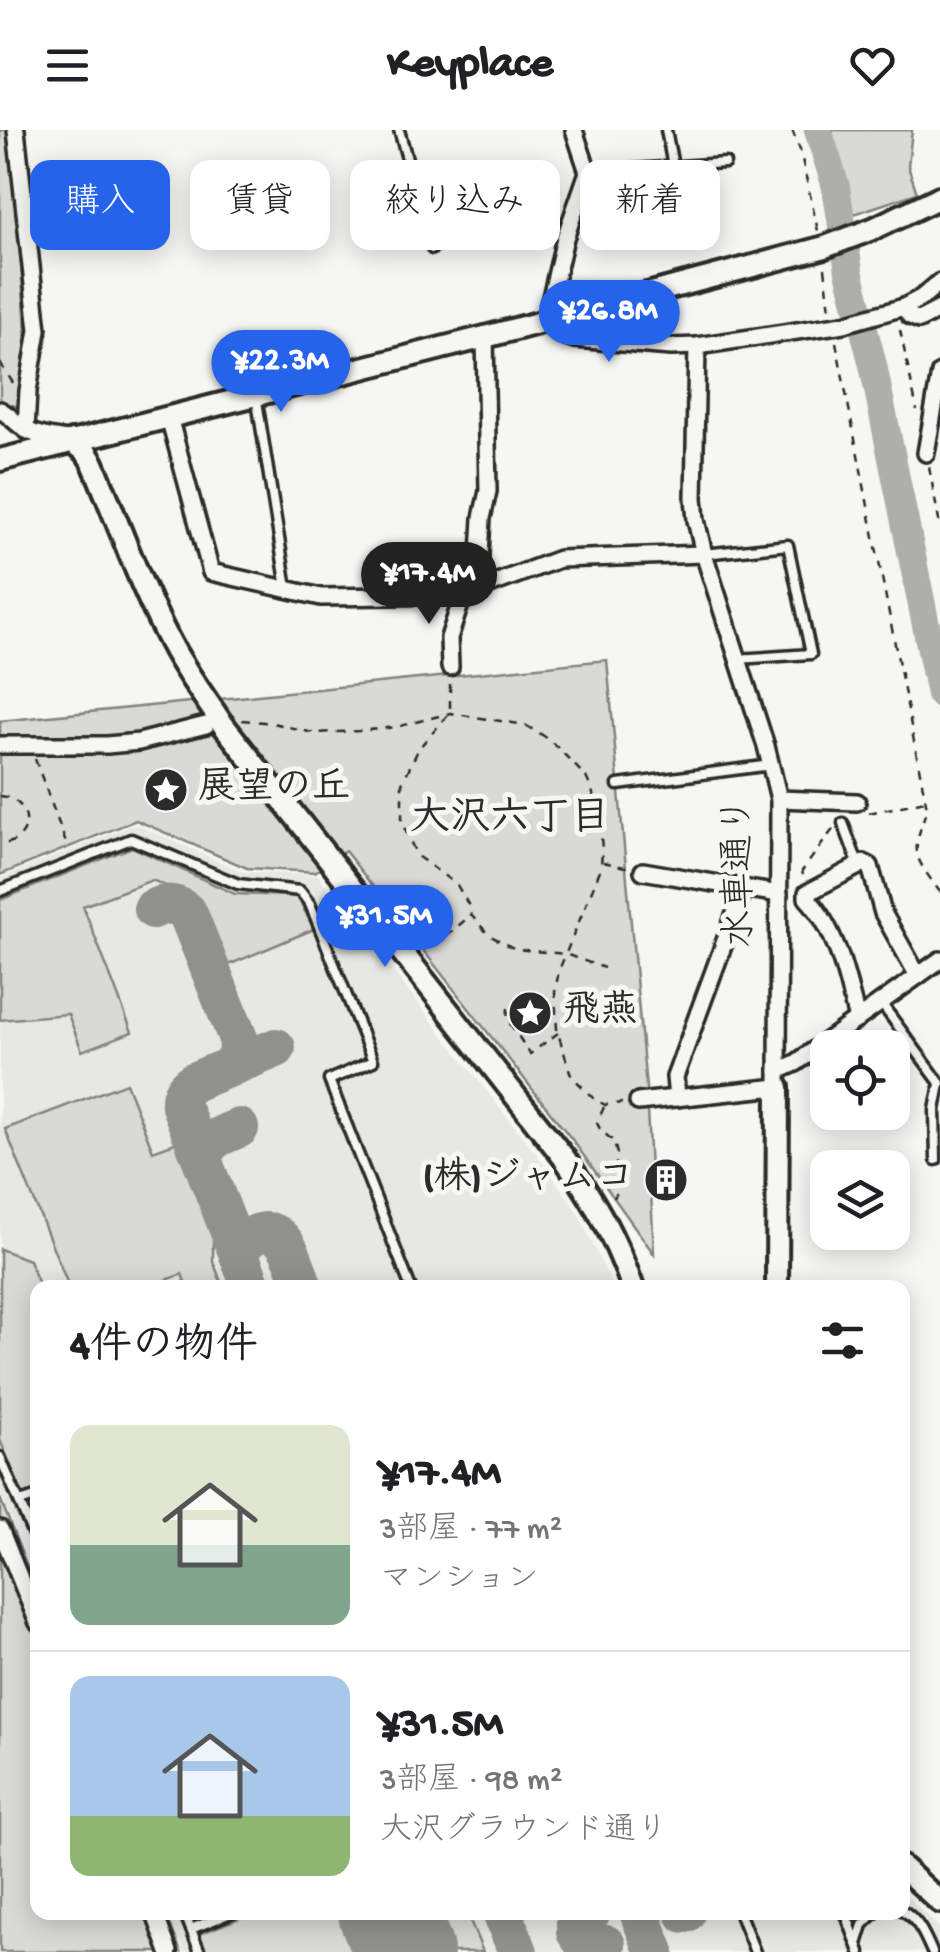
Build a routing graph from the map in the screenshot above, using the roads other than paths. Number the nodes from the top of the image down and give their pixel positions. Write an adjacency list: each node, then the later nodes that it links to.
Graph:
1 (16, 130): 22 (street)
2 (399, 130): 5 (lane)
3 (574, 130): 6 (street)
4 (666, 130): 7 (lane)
5 (407, 160)
6 (584, 160)
7 (672, 160)
8 (720, 163): 9 (lane)
9 (726, 163)
10 (580, 195): 15 (street)
11 (940, 197): 15 (street)
12 (940, 282): 13 (street)
13 (900, 308): 14 (street); 17 (street)
14 (940, 310)
15 (548, 319): 16 (street); 17 (street)
16 (485, 336): 19 (street); 28 (street)
17 (697, 346): 26 (street, 水車通り)
18 (940, 373): 24 (street)
19 (256, 395): 21 (street); 27 (lane)
20 (0, 410): 22 (street)
21 (169, 417): 23 (street); 27 (street)
22 (26, 430): 23 (street)
23 (72, 441): 25 (street); 54 (street)
24 (926, 453)
25 (0, 460)
26 (704, 554): 28 (street); 29 (street, 水車通り); 29 (lane)
27 (287, 590): 28 (street)
28 (471, 593): 30 (street)
29 (738, 659): 33 (street, 水車通り)
30 (450, 667)
31 (206, 725): 32 (street)
32 (0, 745)
33 (771, 765): 34 (lane); 35 (street, 水車通り)
34 (618, 785)
35 (779, 799): 36 (street); 42 (street, 水車通り)
36 (857, 802)
37 (844, 823): 38 (lane)
38 (859, 866): 44 (street); 46 (street)
39 (643, 871): 40 (street)
40 (744, 889): 42 (street); 49 (street)
41 (0, 892): 53 (lane)
42 (779, 894): 47 (street, 水車通り)
43 (940, 960): 44 (street)
44 (918, 976): 45 (street)
45 (881, 1004): 46 (street); 48 (lane)
46 (857, 1020): 47 (street)
47 (778, 1079): 49 (street); 55 (street, 水車通り)
48 (940, 1084): 51 (lane)
49 (677, 1098): 50 (street)
50 (638, 1102)
51 (938, 1131): 52 (lane)
52 (936, 1160)
53 (408, 1280)
54 (630, 1280)
55 (777, 1280)
56 (0, 1458): 58 (lane)
57 (30, 1499): 58 (lane)
58 (20, 1502): 59 (lane)
59 (30, 1526)
60 (0, 1529): 61 (street)
61 (30, 1604)
62 (910, 1874): 63 (street)
63 (940, 1902)
64 (910, 1914): 76 (lane)
65 (157, 1920): 73 (street)
66 (187, 1920): 71 (lane)
67 (214, 1920): 71 (lane)
68 (742, 1920): 75 (lane)
69 (849, 1920): 72 (lane)
70 (868, 1920): 72 (lane)
71 (191, 1930): 74 (lane)
72 (859, 1949)
73 (170, 1952)
74 (200, 1952)
75 (755, 1952)
76 (932, 1952)

